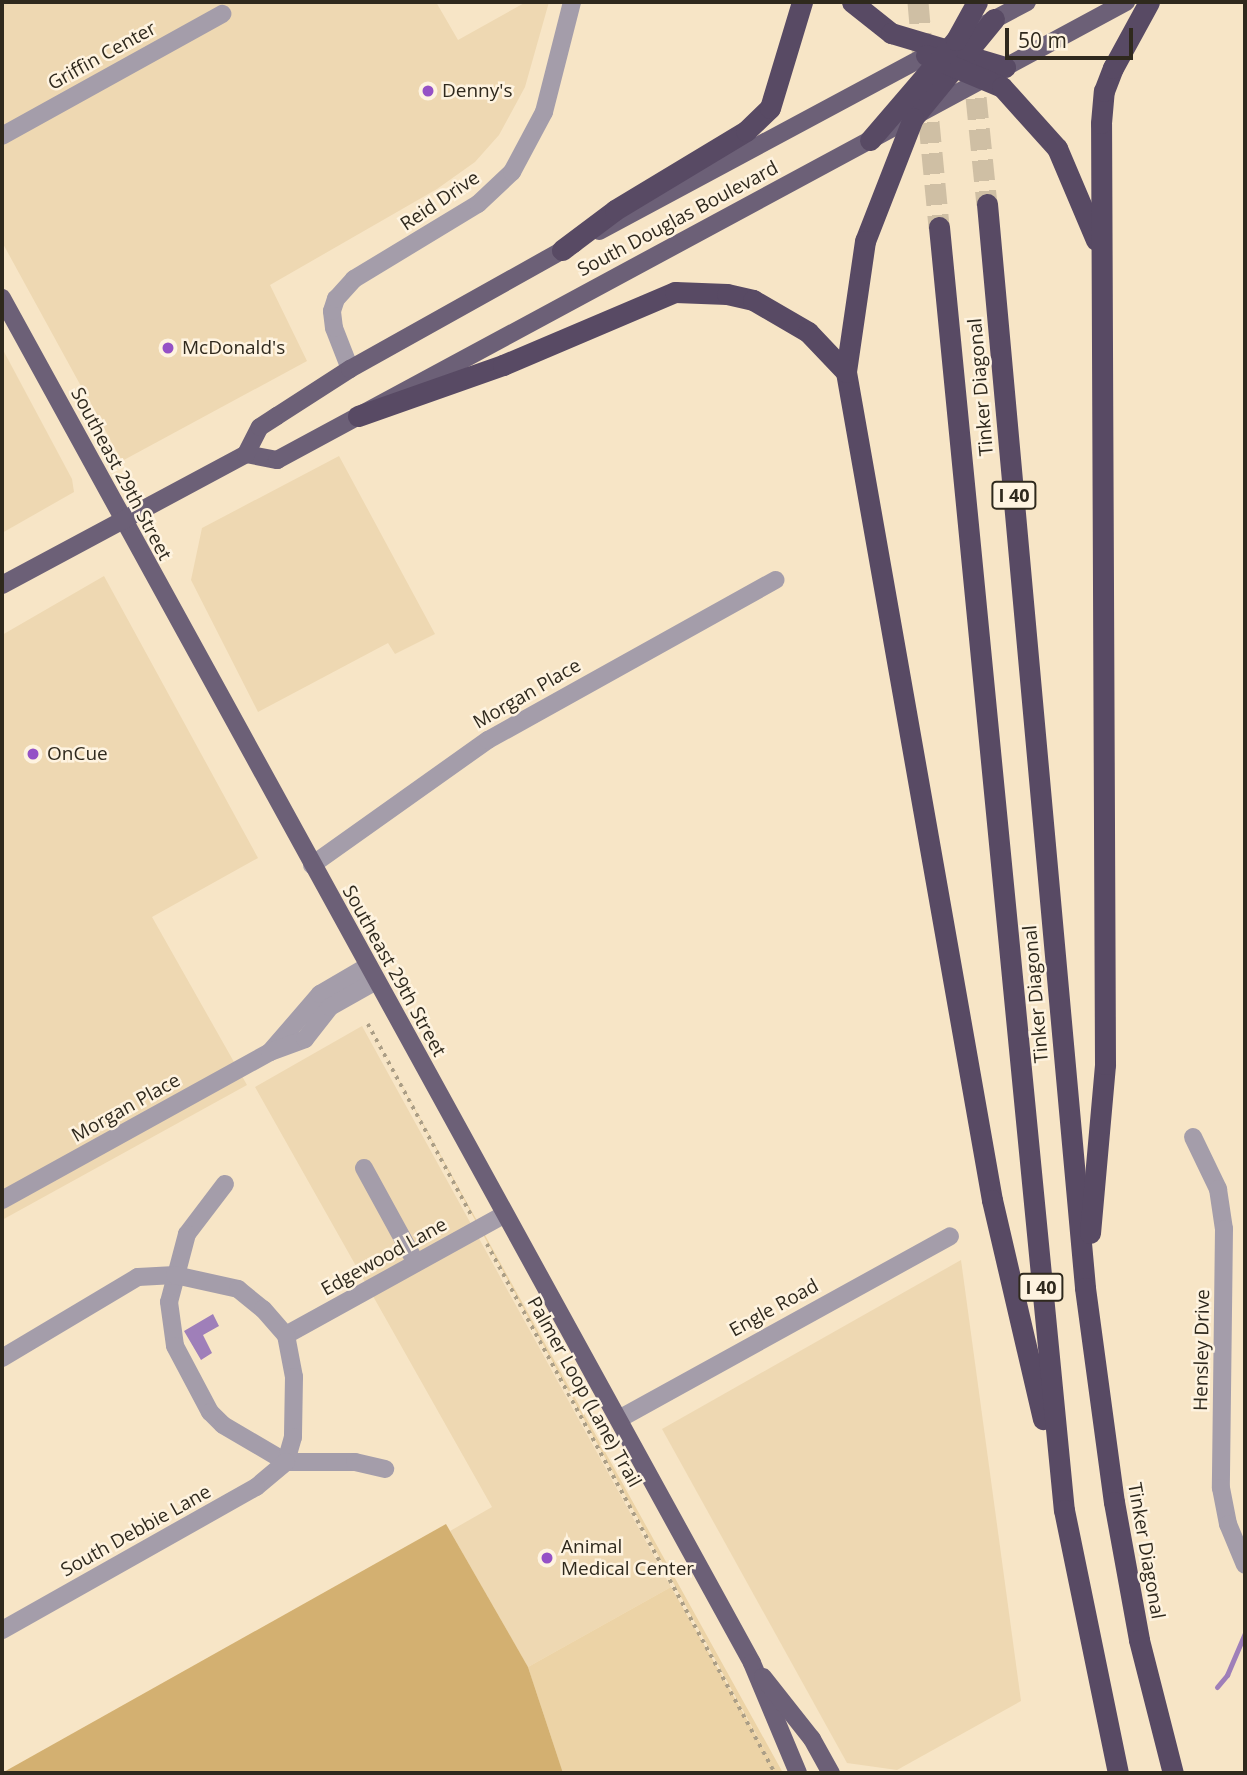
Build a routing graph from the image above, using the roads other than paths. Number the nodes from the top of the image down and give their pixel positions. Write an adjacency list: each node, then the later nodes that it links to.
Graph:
1 (572, 2): 21 (street, Reid Drive)
2 (802, 2): 19 (highway)
3 (852, 2): 10 (highway)
4 (977, 2): 10 (highway)
5 (1027, 2): 9 (main road)
6 (1126, 2): 11 (main road, South Douglas Boulevard)
7 (1149, 2): 18 (highway)
8 (222, 14): 14 (street, Griffin Center)
9 (994, 19): 10 (highway)
10 (948, 55): 11 (highway); 12 (highway); 13 (highway); 15 (highway); 19 (main road, South Douglas Boulevard)
11 (1005, 67): 12 (main road, South Douglas Boulevard)
12 (983, 79): 13 (main road, South Douglas Boulevard); 18 (highway)
13 (913, 118): 15 (main road, South Douglas Boulevard); 22 (highway)
14 (2, 136)
15 (870, 140): 23 (main road, South Douglas Boulevard)
16 (987, 204): 38 (highway, Tinker Diagonal / I 40)
17 (939, 227): 44 (highway, Tinker Diagonal / I 40)
18 (1099, 248): 38 (highway)
19 (562, 250): 21 (main road, South Douglas Boulevard)
20 (2, 298): 25 (main road, Southeast 29th Street)
21 (350, 369): 24 (main road, South Douglas Boulevard)
22 (846, 372): 23 (highway); 44 (highway)
23 (358, 416): 24 (main road, South Douglas Boulevard)
24 (246, 454): 25 (main road)
25 (120, 520): 27 (main road); 28 (main road, Southeast 29th Street)
26 (776, 580): 28 (street, Morgan Place)
27 (2, 585)
28 (312, 865): 29 (main road, Southeast 29th Street)
29 (372, 974): 33 (street, Morgan Place); 34 (main road, Southeast 29th Street)
30 (1193, 1138): 45 (street, Hensley Drive)
31 (364, 1168): 36 (street)
32 (225, 1184): 37 (street)
33 (2, 1200)
34 (502, 1216): 36 (street, Edgewood Lane); 41 (main road, Southeast 29th Street)
35 (950, 1236): 41 (street, Engle Road)
36 (416, 1263): 39 (street, Edgewood Lane)
37 (175, 1275): 39 (street); 40 (street); 42 (street)
38 (1085, 1288): 51 (highway, Tinker Diagonal / I 40)
39 (286, 1335): 42 (street)
40 (2, 1359)
41 (619, 1419): 47 (main road, Southeast 29th Street)
42 (286, 1462): 43 (street); 46 (street, South Debbie Lane)
43 (385, 1469)
44 (1064, 1510): 50 (highway, Tinker Diagonal / I 40)
45 (1245, 1565)
46 (2, 1630)
47 (752, 1663): 48 (main road, Southeast 29th Street); 49 (main road, Southeast 29th Street)
48 (798, 1773)
49 (831, 1773)
50 (1118, 1773)
51 (1173, 1773)

